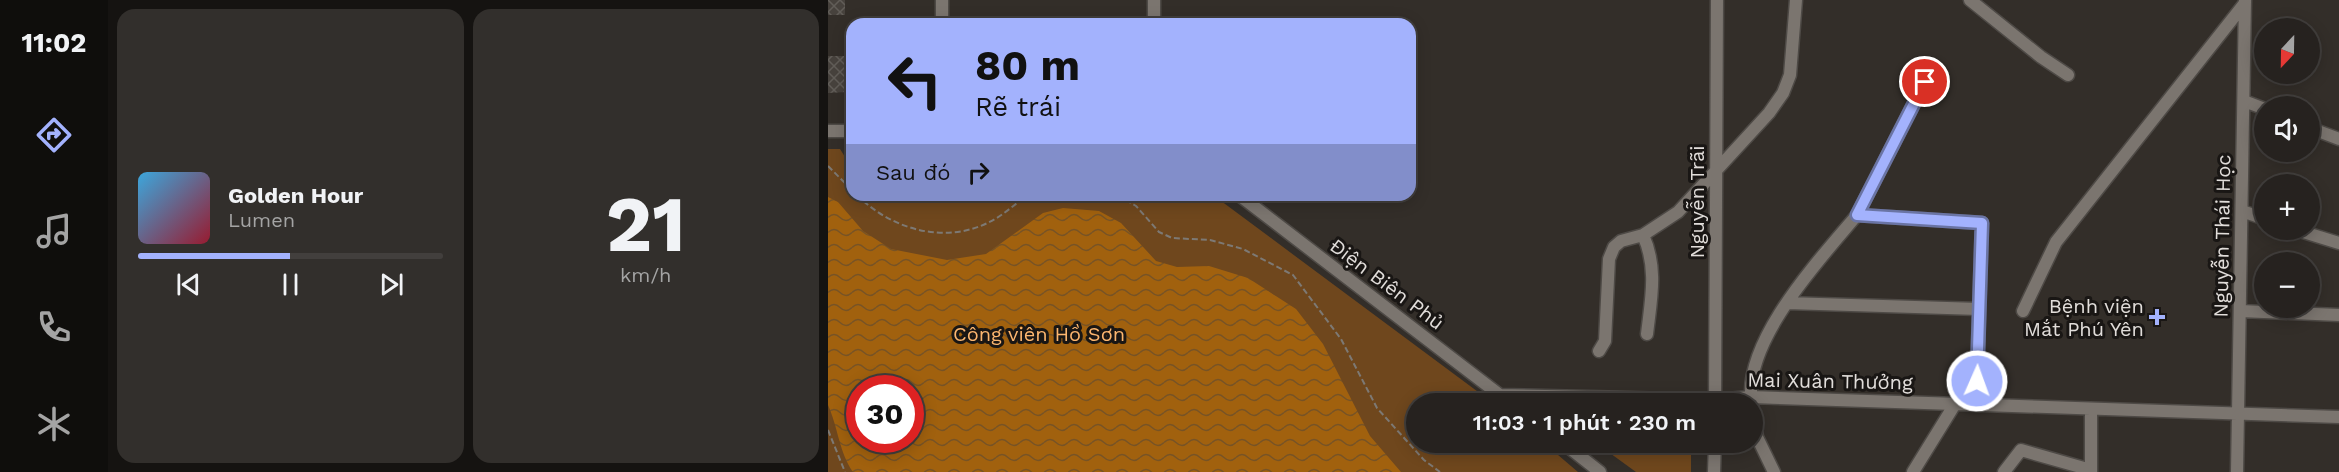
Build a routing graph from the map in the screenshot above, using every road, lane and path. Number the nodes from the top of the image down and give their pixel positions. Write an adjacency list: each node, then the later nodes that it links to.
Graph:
1 (942, 0): 7 (street)
2 (1154, 0): 8 (street)
3 (1717, 0): 18 (street, Nguyễn Trãi)
4 (1796, 0): 18 (street)
5 (1970, 0): 9 (street)
6 (2245, 2): 11 (street, Nguyễn Thái Học); 32 (street)
7 (942, 18)
8 (1154, 18)
9 (2068, 75)
10 (1925, 82): 25 (street)
11 (2244, 101): 12 (street); 24 (street, Nguyễn Thái Học)
12 (2254, 105)
13 (828, 131): 14 (street)
14 (846, 131)
15 (2320, 132): 16 (street)
16 (2339, 139)
17 (828, 166): 19 (path)
18 (1716, 171): 27 (street); 38 (street, Nguyễn Trãi)
19 (846, 184)
20 (863, 201): 21 (path)
21 (1021, 201)
22 (1128, 201): 52 (path)
23 (1247, 201): 37 (street, Điện Biên Phủ)
24 (2242, 211): 26 (street); 33 (street, Nguyễn Thái Học)
25 (1857, 215): 30 (street); 31 (street)
26 (2254, 215)
27 (1643, 235): 35 (street); 36 (street)
28 (2320, 237): 29 (street)
29 (2339, 243)
30 (1787, 303): 31 (street); 39 (street)
31 (1979, 309): 42 (street)
32 (2023, 311)
33 (2240, 311): 34 (street); 44 (street, Nguyễn Thái Học)
34 (2339, 315)
35 (1647, 334)
36 (1599, 351)
37 (1496, 393)
38 (1715, 393)
39 (1752, 393)
40 (1763, 402): 41 (street, Mai Xuân Thưởng)
41 (1955, 404): 42 (street, Mai Xuân Thưởng); 56 (street)
42 (1976, 405): 43 (street, Mai Xuân Thưởng)
43 (2091, 409): 44 (street, Mai Xuân Thưởng); 50 (street)
44 (2238, 414): 45 (street, Mai Xuân Thưởng); 58 (street, Nguyễn Thái Học)
45 (2339, 417)
46 (828, 430): 51 (path)
47 (1763, 449): 55 (street)
48 (1576, 453): 53 (street)
49 (1714, 453): 54 (street)
50 (2091, 471): 57 (street)
51 (845, 472)
52 (1440, 472)
53 (1600, 472)
54 (1714, 472)
55 (1774, 472)
56 (1913, 472)
57 (2004, 472)
58 (2237, 472)

